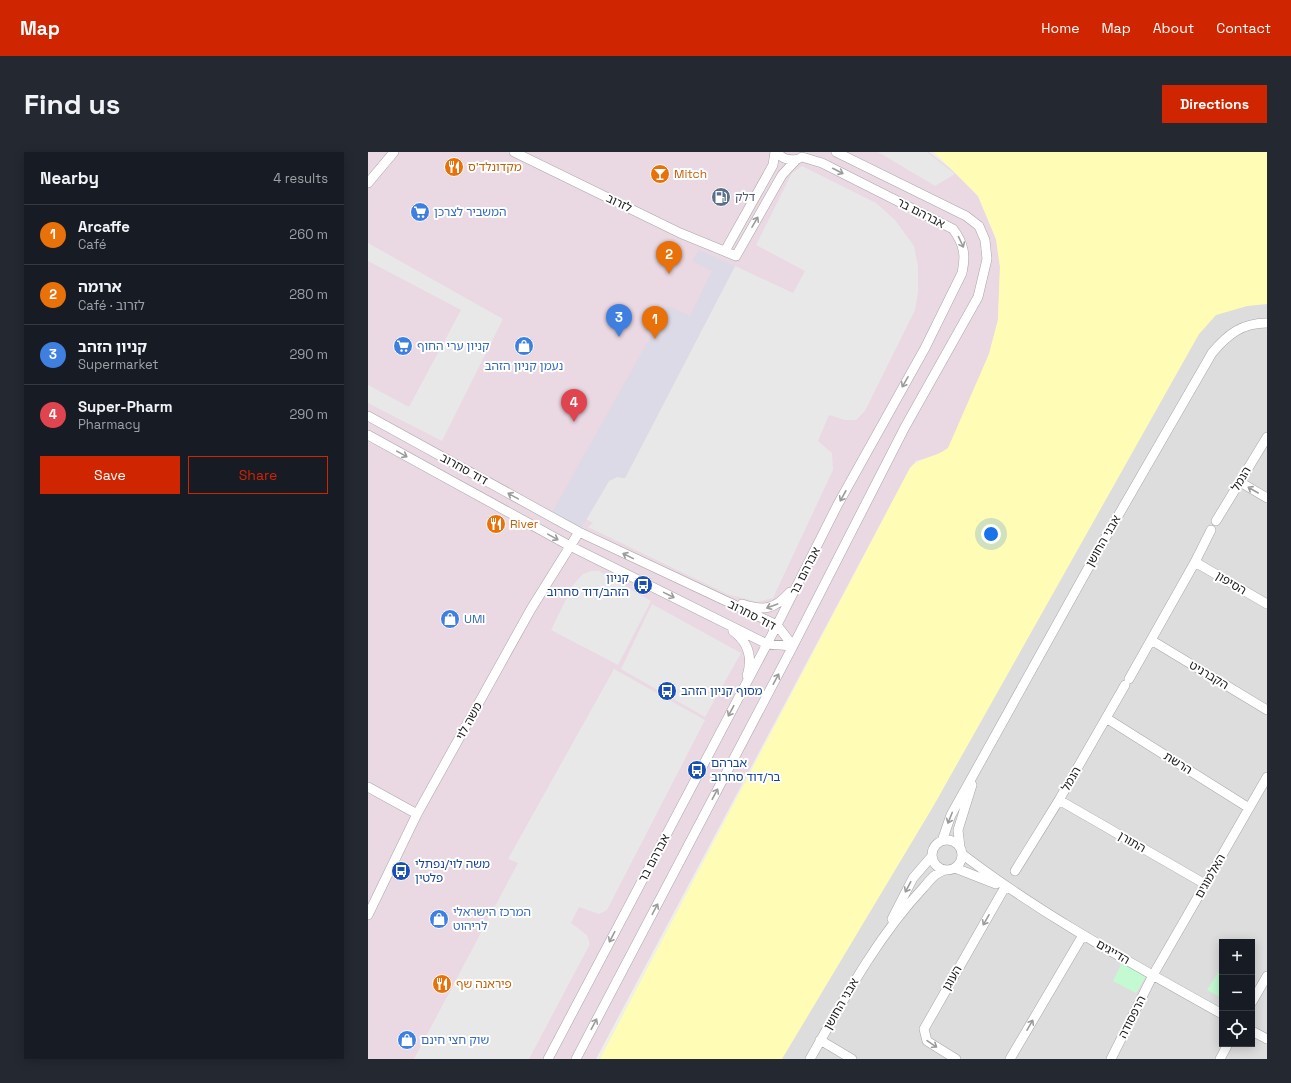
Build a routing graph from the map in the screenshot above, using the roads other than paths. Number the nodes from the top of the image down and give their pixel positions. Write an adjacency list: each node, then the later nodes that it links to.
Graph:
1 (394, 152): 6 (street)
2 (514, 152): 7 (street, לזרוב)
3 (776, 152): 5 (street, אברהם בר); 7 (street)
4 (836, 152): 28 (street, אברהם בר)
5 (802, 156): 7 (street, לזרוב, one-way to 5); 21 (street, אברהם בר, one-way to 21)
6 (368, 182)
7 (725, 251)
8 (1267, 323): 32 (street, אבני החושן)
9 (368, 416): 16 (street, דוד סחרוב, one-way to 9)
10 (368, 435): 17 (street, דוד סחרוב, one-way to 17)
11 (1267, 437): 12 (street, הנמל)
12 (1240, 482): 13 (street, one-way to 12); 14 (street, הנמל)
13 (1267, 498)
14 (1216, 521)
15 (1211, 530): 20 (street, הנמל)
16 (579, 532): 17 (street, משה לוי); 22 (street, דוד סחרוב, one-way to 16)
17 (570, 546): 18 (street, דוד סחרוב); 19 (street, משה לוי)
18 (588, 555): 19 (street); 24 (street, דוד סחרוב, one-way to 24)
19 (561, 561): 37 (street, משה לוי)
20 (1195, 562): 23 (street, הסיפון); 26 (street, הנמל)
21 (800, 580): 22 (street, one-way to 22); 25 (street, אברהם בר)
22 (701, 591): 25 (street, דוד סחרוב)
23 (1267, 604)
24 (712, 617): 27 (street, דוד סחרוב); 29 (street)
25 (777, 625): 27 (street, אברהם בר); 28 (street, דוד סחרוב)
26 (1151, 640): 30 (street, הקברניט); 31 (street, הנמל)
27 (767, 644): 28 (street, דוד סחרוב); 29 (street, אברהם בר)
28 (793, 646): 58 (street, אברהם בר, one-way to 28)
29 (744, 687): 57 (street, אברהם בר, one-way to 57)
30 (1267, 710)
31 (1106, 718): 35 (street, הנמל); 36 (street, הרשת)
32 (982, 759): 38 (street, אבני החושן, one-way to 38); 39 (street, אבני החושן)
33 (1267, 777): 36 (street, האלמוגים)
34 (368, 787): 37 (street)
35 (1059, 800): 43 (street, הנמל); 44 (street, התורן)
36 (1249, 808): 44 (street, האלמוגים)
37 (417, 814): 46 (street, משה לוי)
38 (942, 841): 39 (street); 40 (street)
39 (961, 851): 41 (street); 45 (street, הדייגים)
40 (932, 856): 42 (street); 48 (street, אבני החושן, one-way to 48)
41 (955, 868): 42 (street); 45 (street, הדייגים)
42 (945, 870): 48 (street, אבני החושן)
43 (1015, 871)
44 (1205, 884): 49 (street, האלמוגים)
45 (1005, 886): 47 (street, הדייגים); 61 (street, העוגן, one-way to 61)
46 (368, 915)
47 (1083, 935): 49 (street, הדייגים); 62 (street, one-way to 47)
48 (875, 950): 55 (street, אבני החושן)
49 (1153, 975): 52 (street, הדייגים); 63 (street, הרפסודה)
50 (1267, 976): 51 (street)
51 (1255, 997)
52 (1219, 1012)
53 (1255, 1033): 54 (street)
54 (1267, 1039)
55 (820, 1040): 59 (street, אבני החושן); 60 (street)
56 (1226, 1047): 64 (street)
57 (548, 1059)
58 (576, 1059)
59 (810, 1059)
60 (852, 1059)
61 (956, 1059)
62 (1010, 1059)
63 (1111, 1059)
64 (1220, 1059)

